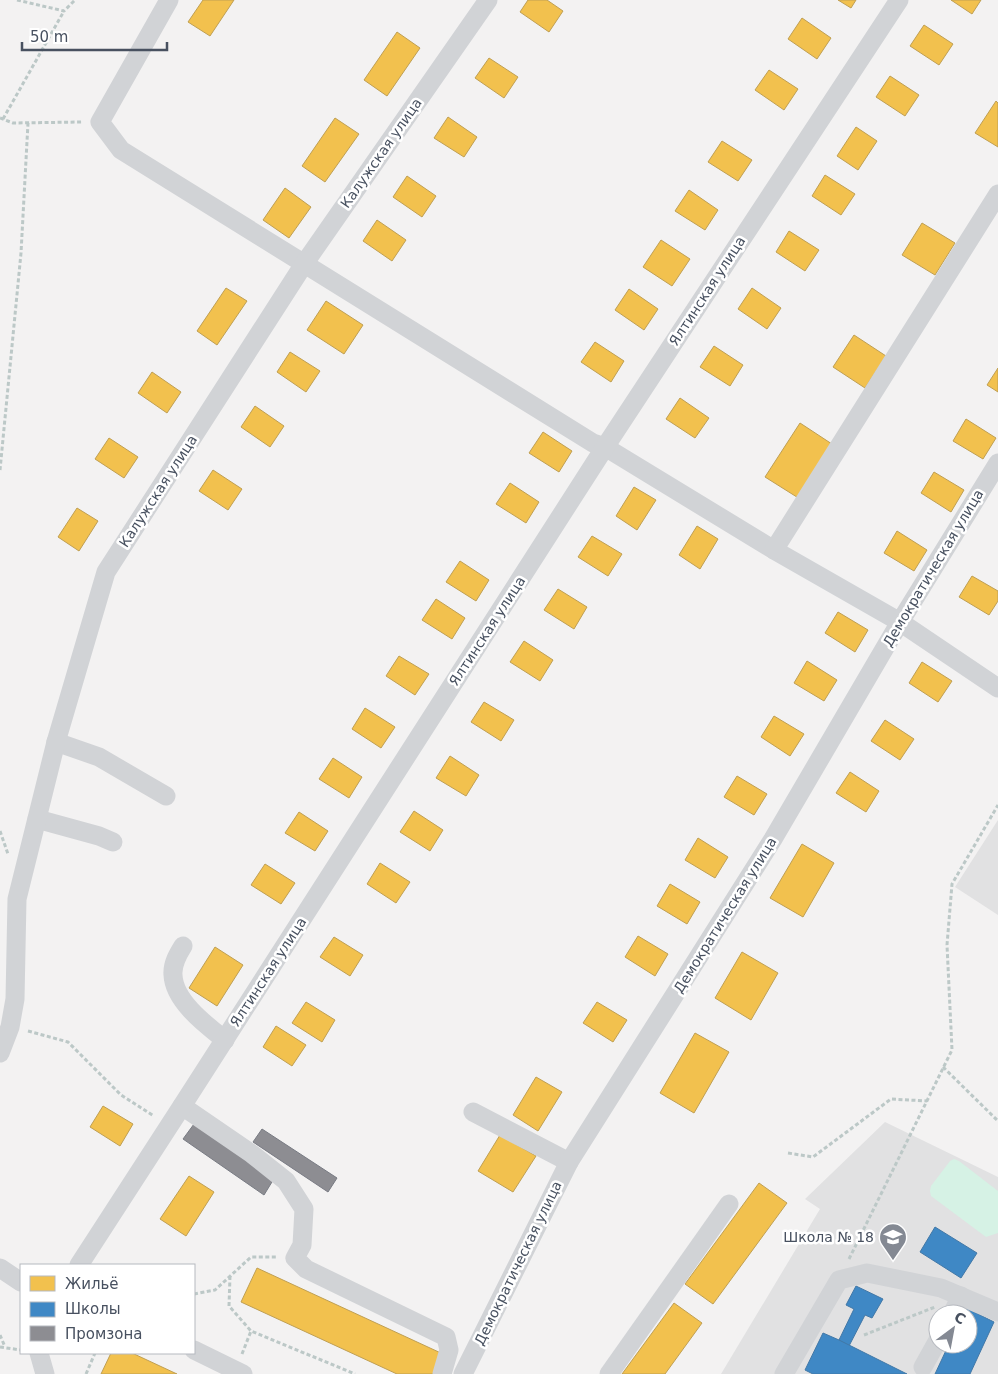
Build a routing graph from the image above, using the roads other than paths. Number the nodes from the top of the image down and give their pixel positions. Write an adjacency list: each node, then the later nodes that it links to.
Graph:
1 (169, 0): 5 (street)
2 (488, 0): 5 (street, Калужская улица)
3 (899, 0): 6 (street, Ялтинская улица)
4 (998, 194): 8 (street)
5 (304, 264): 6 (street); 11 (street, Калужская улица)
6 (605, 447): 8 (street); 16 (street, Ялтинская улица)
7 (998, 463): 9 (street, Демократическая улица)
8 (774, 550): 9 (street)
9 (900, 622): 10 (street); 20 (street, Демократическая улица)
10 (998, 688)
11 (56, 742): 12 (street); 13 (street, Калужская улица)
12 (166, 796)
13 (37, 818): 14 (street); 17 (street, Калужская улица)
14 (113, 842)
15 (183, 946): 16 (street)
16 (225, 1040): 18 (street, Ялтинская улица)
17 (0, 1053)
18 (182, 1106): 22 (street, Ялтинская улица); 34 (street)
19 (473, 1112): 20 (street)
20 (569, 1162): 35 (street, Демократическая улица)
21 (729, 1204): 36 (street)
22 (79, 1264)
23 (0, 1268): 24 (street)
24 (20, 1281)
25 (961, 1296): 26 (street); 27 (street); 37 (street)
26 (957, 1304)
27 (998, 1312)
28 (195, 1350): 32 (street)
29 (40, 1354): 33 (street)
30 (930, 1354): 31 (street)
31 (923, 1367)
32 (239, 1372)
33 (45, 1374)
34 (442, 1374)
35 (463, 1374)
36 (608, 1374)
37 (784, 1374)

